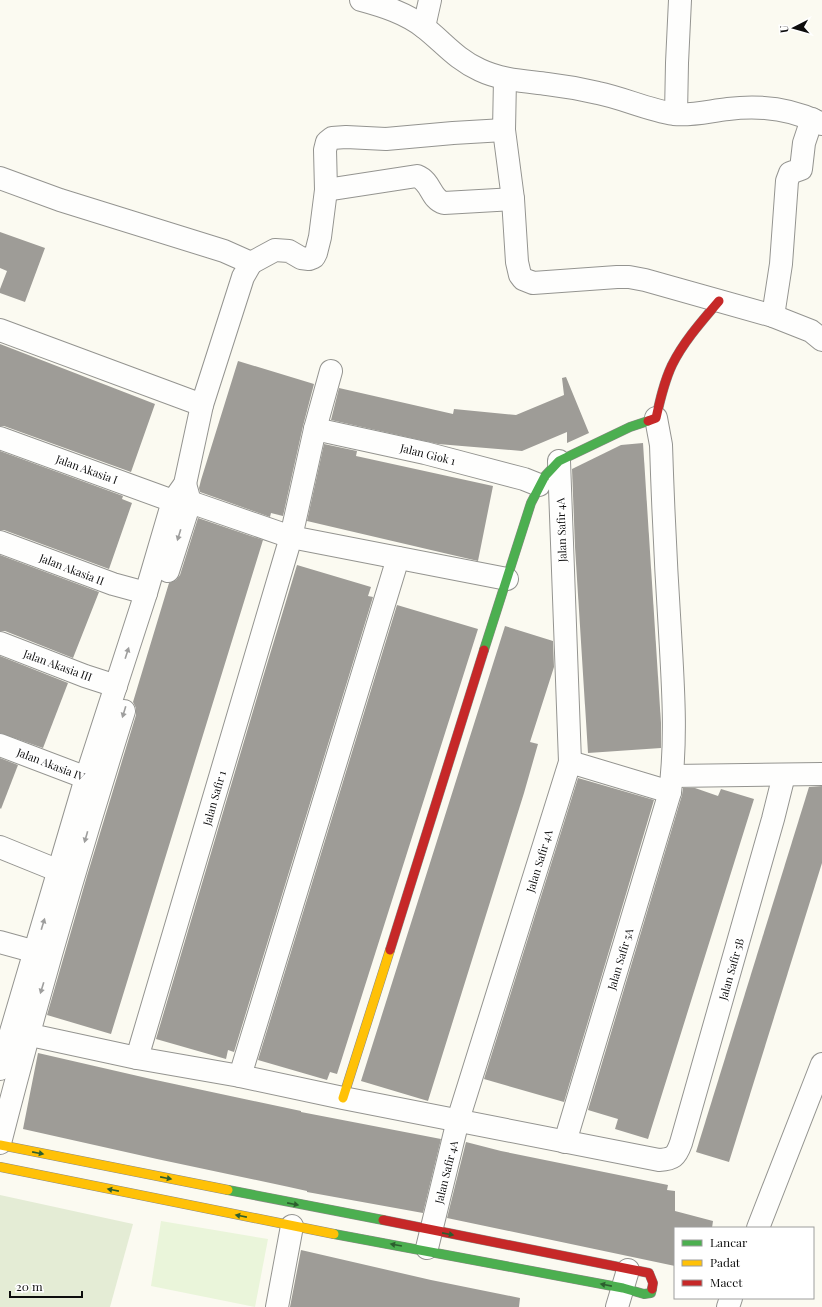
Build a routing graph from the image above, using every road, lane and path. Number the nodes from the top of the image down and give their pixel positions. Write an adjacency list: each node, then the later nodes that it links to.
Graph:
1 (361, 0): 4 (street)
2 (430, 0): 4 (street)
3 (680, 0): 6 (street)
4 (424, 27): 5 (street)
5 (505, 79): 6 (street); 8 (street)
6 (676, 114): 7 (street)
7 (817, 121): 14 (street)
8 (504, 130): 10 (street); 11 (street)
9 (0, 178): 12 (street)
10 (326, 190): 11 (street); 12 (street)
11 (513, 199): 13 (street)
12 (251, 263): 18 (street)
13 (719, 301): 14 (street); 19 (street)
14 (773, 316): 16 (street)
15 (0, 330): 18 (street)
16 (822, 340)
17 (331, 371): 20 (street)
18 (202, 405): 24 (street)
19 (656, 418): 22 (street); 37 (street, Jalan Safir 5A)
20 (315, 429): 23 (street, Jalan Giok 1); 25 (street)
21 (0, 438): 24 (street, Jalan Akasia I)
22 (558, 461): 23 (street); 33 (street, Jalan Safir 4A)
23 (539, 486): 28 (street)
24 (183, 496): 25 (street, Jalan Akasia I); 29 (street); 36 (street, one-way to 36)
25 (290, 537): 27 (street, Jalan Akasia I); 43 (street, Jalan Safir 1)
26 (0, 542): 29 (street, Jalan Akasia II)
27 (398, 558): 28 (street, Jalan Akasia I); 46 (street)
28 (507, 580): 47 (street)
29 (146, 593): 31 (street, one-way to 29)
30 (0, 643): 31 (street, Jalan Akasia III)
31 (116, 686): 36 (street)
32 (0, 745): 36 (street, Jalan Akasia IV)
33 (570, 762): 37 (street); 48 (street, Jalan Safir 4A)
34 (822, 774): 35 (street)
35 (784, 775): 37 (street); 49 (street, Jalan Safir 5B)
36 (94, 781): 39 (street); 41 (street, one-way to 41)
37 (671, 784): 49 (street, Jalan Safir 5A)
38 (0, 847): 39 (street)
39 (59, 871): 41 (street, one-way to 39)
40 (0, 942): 41 (street)
41 (43, 954): 42 (street)
42 (11, 1040): 43 (street); 45 (street); 50 (street)
43 (137, 1058): 46 (street)
44 (822, 1064): 53 (street)
45 (0, 1069)
46 (240, 1076): 47 (street)
47 (343, 1098): 48 (street)
48 (458, 1120): 49 (street); 54 (street, Jalan Safir 4A)
49 (565, 1142)
50 (0, 1144): 54 (street, one-way to 54)
51 (0, 1168): 52 (street, one-way to 51)
52 (292, 1226): 54 (street, one-way to 52); 56 (street)
53 (758, 1227)
54 (429, 1241): 55 (street, one-way to 54); 55 (street, one-way to 55)
55 (623, 1288)
56 (277, 1307)

